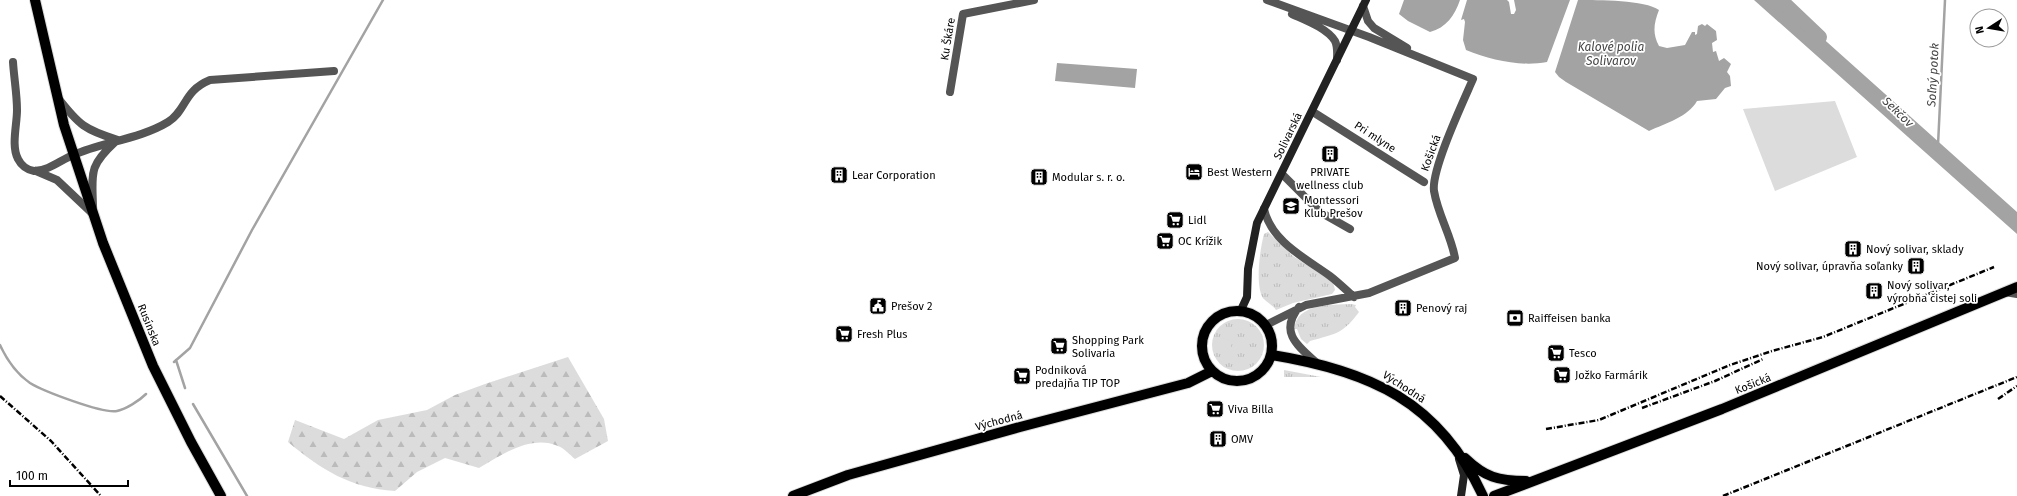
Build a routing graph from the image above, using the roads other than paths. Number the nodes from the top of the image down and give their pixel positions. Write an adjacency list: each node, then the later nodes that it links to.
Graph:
1 (35, 0): 11 (main road, Rusínska)
2 (1034, 0): 10 (street, Ku Škáre)
3 (1267, 0): 5 (street); 8 (street)
4 (1365, 3): 5 (street, Solivarská); 6 (street)
5 (1352, 32): 6 (street, Košická); 8 (street, Solivarská)
6 (1429, 61): 24 (street, Košická)
7 (13, 62): 15 (street)
8 (1336, 64): 12 (street, Solivarská)
9 (334, 71): 13 (street)
10 (950, 92)
11 (58, 98): 13 (street); 14 (main road, Rusínska)
12 (1313, 112): 16 (street, Solivarská); 17 (street, Pri mlyne)
13 (118, 140): 14 (street); 19 (street)
14 (73, 155): 15 (street); 19 (main road, Rusínska)
15 (36, 171): 19 (street)
16 (1282, 174): 18 (street, Solivarská); 20 (street)
17 (1424, 182)
18 (1264, 209): 24 (street); 26 (street, Solivarská)
19 (93, 214): 33 (main road, Rusínska)
20 (1350, 229)
21 (2017, 287): 22 (main road, Košická)
22 (2005, 292): 23 (street); 32 (main road, Košická)
23 (2017, 294)
24 (1354, 297): 25 (street)
25 (1299, 307): 27 (street); 29 (street)
26 (1241, 310): 27 (main road); 30 (main road)
27 (1266, 325): 28 (main road)
28 (1272, 355): 29 (main road, Východná); 30 (main road)
29 (1320, 366): 31 (main road, Východná)
30 (1212, 370): 34 (main road, Východná)
31 (1455, 448): 32 (main road); 35 (street); 36 (main road, Východná)
32 (1534, 481): 37 (main road, Košická)
33 (221, 496)
34 (793, 496)
35 (1461, 496)
36 (1483, 496)
37 (1494, 496)

